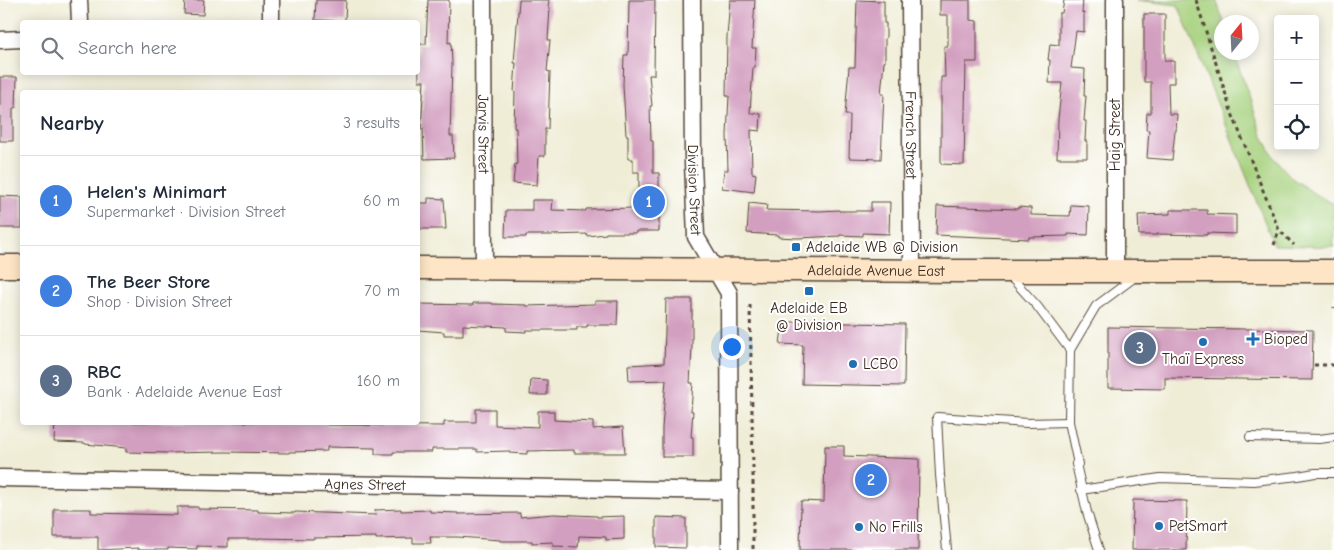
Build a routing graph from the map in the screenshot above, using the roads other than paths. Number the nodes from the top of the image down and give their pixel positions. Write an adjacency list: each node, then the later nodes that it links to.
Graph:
1 (79, 0): 7 (street)
2 (271, 0): 8 (street)
3 (482, 0): 14 (street, Jarvis Street)
4 (692, 0): 15 (street, Division Street)
5 (910, 0): 16 (street, French Street)
6 (1115, 0): 17 (street, Haig Street)
7 (80, 20)
8 (271, 20)
9 (20, 39): 10 (street)
10 (0, 40)
11 (0, 266): 12 (main road)
12 (20, 266)
13 (420, 268): 14 (main road, Adelaide Avenue East)
14 (484, 268): 15 (main road, Adelaide Avenue East)
15 (716, 269): 16 (main road, Adelaide Avenue East); 28 (street, Division Street)
16 (912, 270): 18 (main road, Adelaide Avenue East)
17 (1115, 270): 18 (main road, Adelaide Avenue East); 19 (main road, Adelaide Avenue East)
18 (1006, 271): 21 (lane)
19 (1144, 271): 20 (main road, Adelaide Avenue East); 21 (lane)
20 (1334, 271)
21 (1070, 350): 22 (lane)
22 (1069, 422): 27 (lane); 30 (lane)
23 (1250, 437): 24 (lane)
24 (1334, 437)
25 (1334, 472): 27 (lane)
26 (0, 478): 28 (street, Agnes Street)
27 (1081, 490): 31 (lane)
28 (730, 491): 29 (street, Division Street)
29 (730, 550)
30 (946, 550)
31 (1099, 550)

